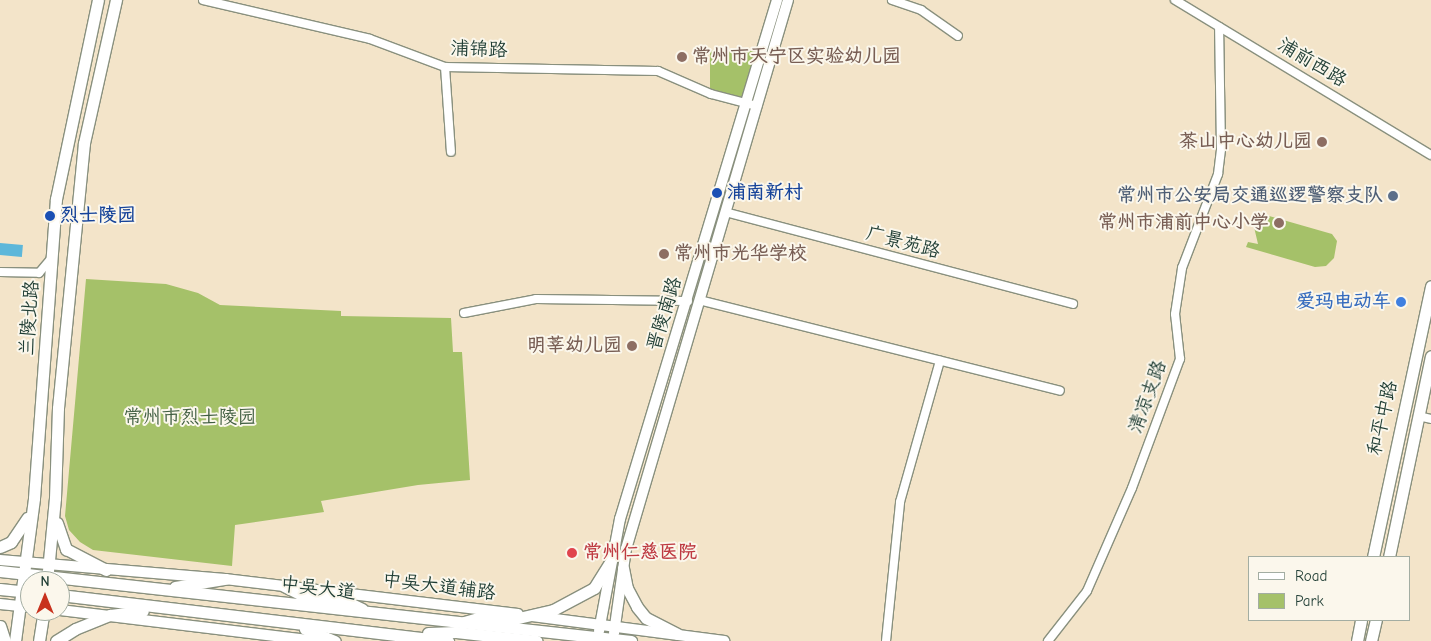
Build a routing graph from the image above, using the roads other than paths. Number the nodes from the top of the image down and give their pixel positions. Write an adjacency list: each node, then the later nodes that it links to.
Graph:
1 (98, 0): 15 (main road, 兰陵北路)
2 (116, 0): 30 (main road, 兰陵北路)
3 (203, 0): 10 (street, 浦锦路)
4 (777, 0): 11 (main road, 晋陵南路)
5 (788, 0): 11 (main road, 晋陵南路)
6 (892, 0): 9 (street)
7 (1175, 0): 8 (street, 浦前西路)
8 (1219, 27): 13 (street, 浦前西路); 85 (street, 清凉支路)
9 (958, 36)
10 (445, 67): 11 (street, 浦锦路); 12 (street)
11 (752, 105): 14 (main road, 晋陵南路); 21 (main road, 晋陵南路)
12 (451, 152)
13 (1431, 155)
14 (725, 212): 20 (main road, 晋陵南路); 22 (street, 广景苑路)
15 (53, 254): 17 (street); 19 (main road, 兰陵北路)
16 (0, 272): 17 (street)
17 (39, 273): 19 (street)
18 (1431, 286): 32 (main road, 和平中路)
19 (49, 289): 29 (main road, 兰陵北路)
20 (699, 300): 25 (street); 38 (main road, 晋陵南路)
21 (688, 301): 23 (street); 35 (main road, 晋陵南路)
22 (1073, 304)
23 (464, 313)
24 (1431, 356): 27 (main road, 和平中路)
25 (940, 361): 26 (street); 84 (street)
26 (1060, 391)
27 (1418, 416): 28 (street); 33 (main road, 和平中路)
28 (1431, 419)
29 (34, 498): 31 (main road); 37 (main road, 兰陵北路)
30 (55, 498): 36 (main road, 兰陵北路); 39 (main road)
31 (0, 547)
32 (1373, 556)
33 (1389, 556)
34 (0, 560): 37 (main road, 中吴大道辅路)
35 (610, 562): 59 (main road); 66 (main road, 晋陵南路)
36 (49, 564): 37 (main road, 中吴大道辅路); 39 (main road, 中吴大道辅路); 43 (main road, 兰陵北路)
37 (23, 568): 40 (main road, 中吴大道); 41 (main road, 兰陵北路); 42 (main road, 中吴大道)
38 (623, 568): 68 (main road, 晋陵南路); 69 (main road)
39 (106, 570): 44 (main road, 中吴大道辅路)
40 (0, 571)
41 (23, 571)
42 (30, 571)
43 (48, 571)
44 (225, 579): 47 (main road, 中吴大道辅路); 49 (main road)
45 (70, 580): 46 (main road, 中吴大道)
46 (92, 581): 49 (main road, 中吴大道); 52 (main road)
47 (284, 586): 57 (main road); 59 (main road, 中吴大道辅路)
48 (0, 589): 50 (main road)
49 (161, 589): 57 (main road, 中吴大道)
50 (20, 591)
51 (70, 596): 52 (main road, 中吴大道)
52 (91, 598): 55 (main road, 中吴大道)
53 (0, 604): 54 (main road)
54 (20, 606)
55 (185, 610): 58 (main road); 60 (main road, 中吴大道)
56 (70, 611): 58 (main road)
57 (372, 613): 65 (main road, 中吴大道)
58 (110, 616): 77 (main road); 78 (main road)
59 (533, 616): 65 (main road); 66 (main road, 中吴大道辅路)
60 (262, 619): 70 (main road, 中吴大道); 79 (main road)
61 (21, 621): 75 (main road, 兰陵北路)
62 (42, 621): 76 (main road)
63 (1361, 621): 86 (main road)
64 (1376, 621): 87 (main road)
65 (458, 623): 71 (main road, 中吴大道)
66 (599, 624): 68 (main road, 中吴大道辅路); 72 (main road, 晋陵南路)
67 (0, 626): 74 (main road)
68 (614, 626): 69 (main road, 中吴大道辅路); 73 (main road, 晋陵南路)
69 (677, 634): 83 (main road, 中吴大道辅路)
70 (399, 635): 80 (main road, 中吴大道); 81 (main road)
71 (568, 638): 72 (main road, 中吴大道)
72 (599, 640): 73 (main road, 中吴大道)
73 (613, 640): 82 (main road, 中吴大道)
74 (5, 641)
75 (16, 641)
76 (39, 641)
77 (56, 641)
78 (318, 641)
79 (335, 641)
80 (448, 641)
81 (536, 641)
82 (631, 641)
83 (724, 641)
84 (886, 641)
85 (1048, 641)
86 (1356, 641)
87 (1372, 641)

